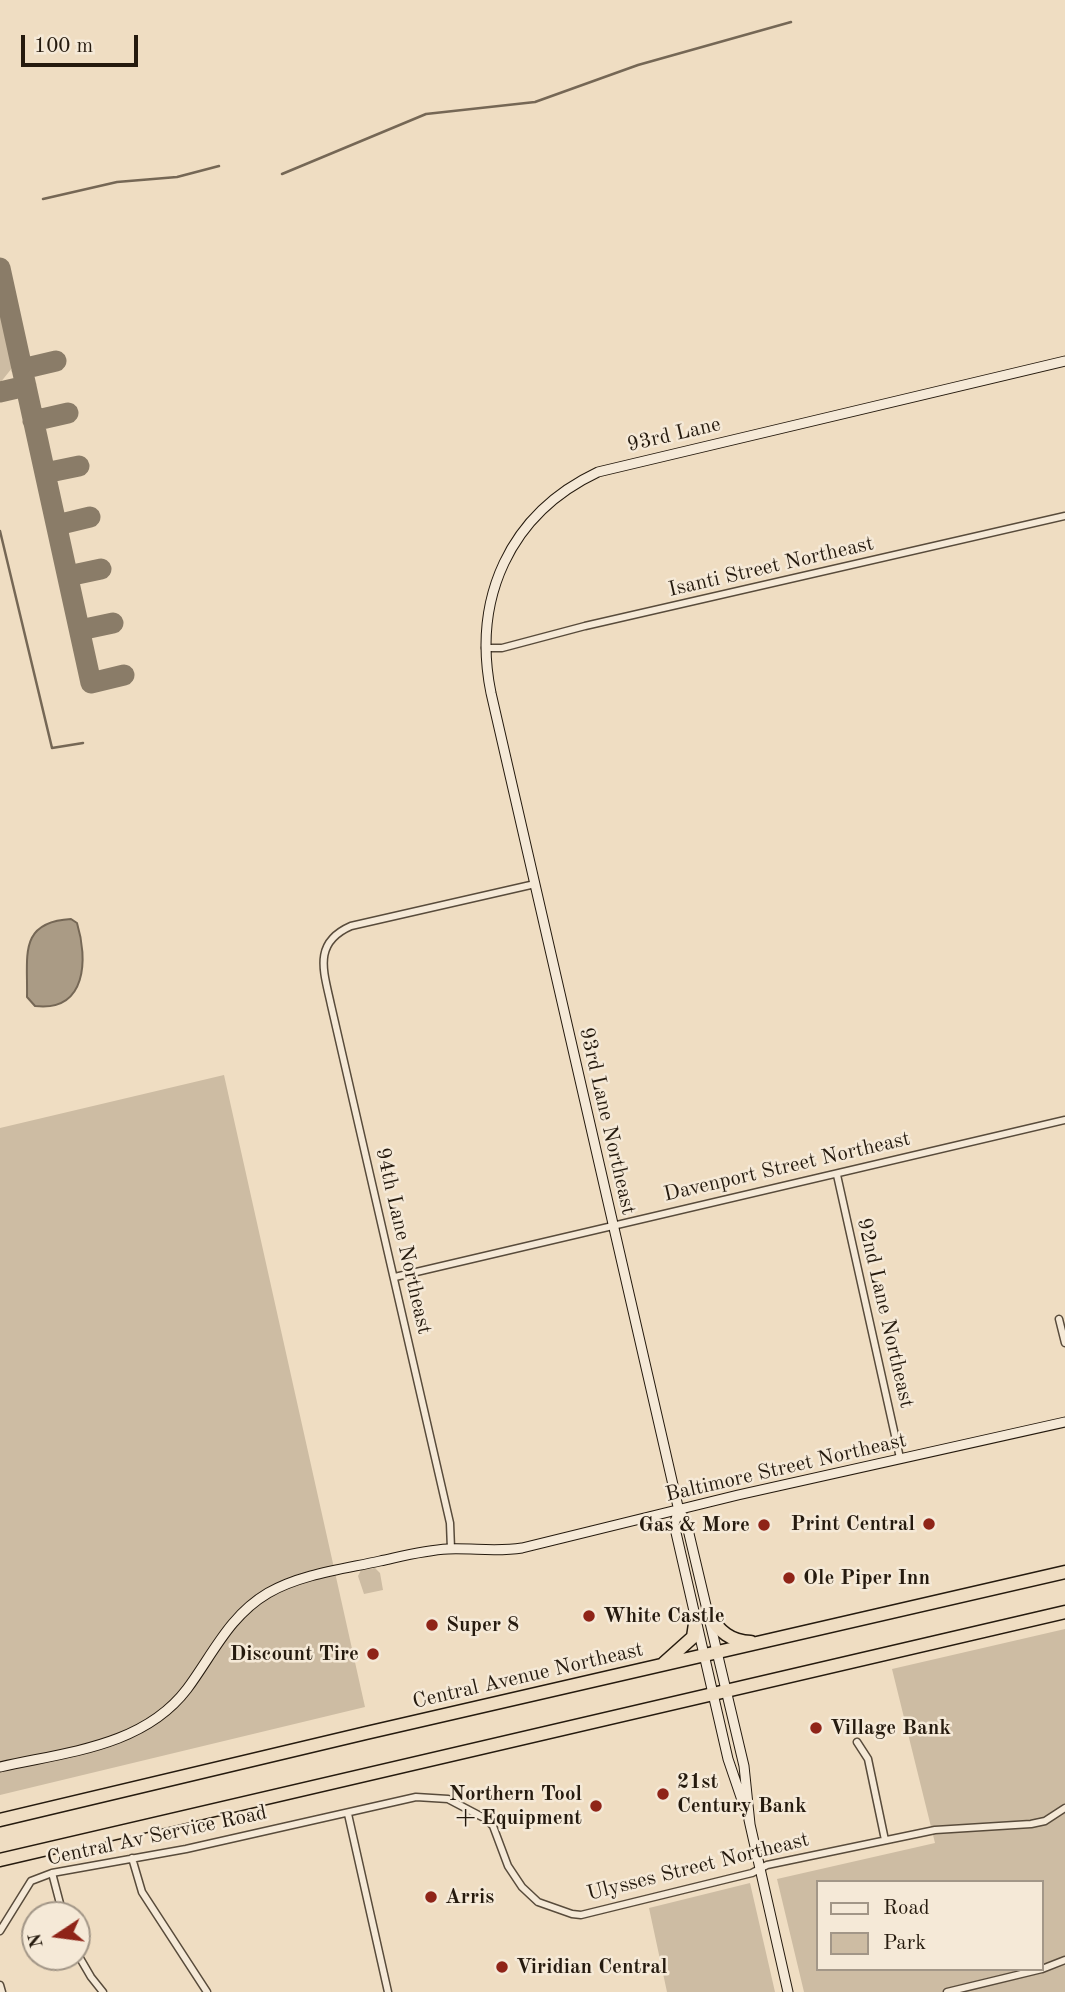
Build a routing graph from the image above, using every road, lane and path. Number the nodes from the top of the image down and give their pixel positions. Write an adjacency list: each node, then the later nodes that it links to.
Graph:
1 (1065, 361): 3 (street, 93rd Lane)
2 (1065, 516): 3 (street, Isanti Street Northeast)
3 (485, 649): 4 (street, 93rd Lane)
4 (502, 739): 5 (street, 93rd Lane Northeast)
5 (535, 884): 8 (street, 93rd Lane Northeast); 9 (street, 94th Lane Northeast)
6 (1065, 1120): 7 (street, Davenport Street Northeast)
7 (837, 1175): 8 (street, Davenport Street Northeast); 13 (street, 92nd Lane Northeast)
8 (613, 1225): 9 (street, Davenport Street Northeast); 14 (street, 93rd Lane Northeast)
9 (395, 1277): 15 (street, 94th Lane Northeast)
10 (1059, 1319): 11 (street)
11 (1065, 1343)
12 (1065, 1422): 13 (street, Baltimore Street Northeast)
13 (900, 1458): 14 (street, Baltimore Street Northeast)
14 (678, 1511): 15 (street, Baltimore Street Northeast); 18 (street, 93rd Lane Northeast)
15 (451, 1549): 26 (street, Baltimore Street Northeast)
16 (1065, 1572): 19 (highway, Central Avenue Northeast)
17 (1065, 1612): 23 (highway)
18 (703, 1616): 19 (highway); 20 (street, 93rd Lane Northeast); 21 (street, 93rd Lane Northeast); 22 (highway)
19 (765, 1642): 20 (highway, Central Avenue Northeast)
20 (719, 1653): 21 (highway, Central Avenue Northeast); 23 (street, 93rd Lane Northeast)
21 (704, 1656): 22 (highway, Central Avenue Northeast); 24 (street, 93rd Lane Northeast)
22 (659, 1666): 29 (highway, Central Avenue Northeast)
23 (727, 1689): 24 (highway); 30 (street, 93rd Lane Northeast)
24 (712, 1693): 30 (street, 93rd Lane Northeast); 33 (highway)
25 (857, 1742): 31 (street)
26 (0, 1767)
27 (1065, 1808): 31 (street, Ulysses Street Northeast)
28 (348, 1814): 32 (street, Central Av Service Road); 34 (street, Ulysses Street Northeast); 46 (street)
29 (0, 1821)
30 (750, 1824): 34 (street)
31 (884, 1840): 34 (street, Ulysses Street Northeast)
32 (132, 1858): 35 (street, Central Av Service Road); 45 (street)
33 (0, 1860)
34 (760, 1868): 47 (street)
35 (52, 1873): 36 (street); 37 (street, Central Av Service Road)
36 (59, 1901)
37 (0, 1931)
38 (1065, 1960): 39 (street)
39 (1044, 1968)
40 (89, 1971): 44 (street)
41 (1034, 1971): 48 (street)
42 (0, 1985): 43 (street)
43 (2, 1992)
44 (103, 1992)
45 (207, 1992)
46 (388, 1992)
47 (788, 1992)
48 (947, 1992)

